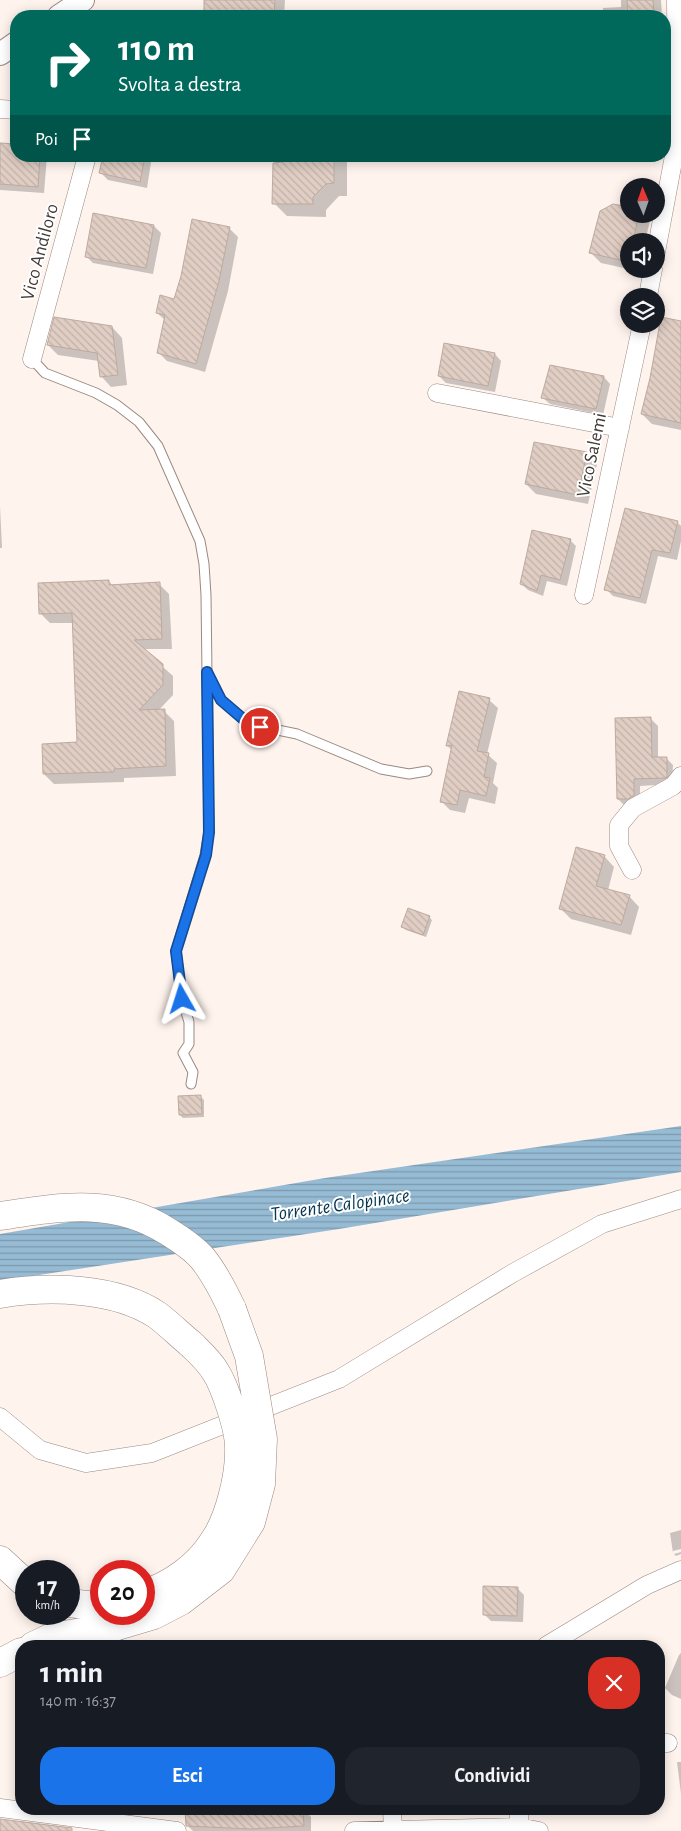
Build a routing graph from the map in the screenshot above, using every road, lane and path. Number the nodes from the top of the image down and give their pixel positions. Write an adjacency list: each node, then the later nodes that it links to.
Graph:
1 (83, 0): 3 (street)
2 (676, 0): 4 (street)
3 (68, 10)
4 (679, 28): 6 (street)
5 (85, 162): 8 (street, Vico Andiloro)
6 (660, 233)
7 (640, 333): 10 (street, Vico Salemi)
8 (32, 359): 12 (lane)
9 (437, 393): 10 (street)
10 (620, 428): 11 (street, Vico Salemi)
11 (584, 595)
12 (207, 672): 13 (lane); 16 (lane)
13 (428, 771)
14 (681, 776): 15 (street)
15 (632, 870)
16 (191, 1084)
17 (681, 1198): 20 (street)
18 (0, 1216): 25 (highway, bridge)
19 (0, 1294): 24 (highway, bridge)
20 (0, 1417)
21 (0, 1560): 23 (highway)
22 (681, 1570): 26 (street)
23 (15, 1574)
24 (155, 1590)
25 (46, 1640)
26 (556, 1640)
27 (15, 1655): 28 (highway)
28 (0, 1663)
29 (0, 1808): 30 (street)
30 (15, 1810)
31 (54, 1815): 36 (street)
32 (392, 1815): 35 (street)
33 (519, 1815): 34 (street)
34 (519, 1827): 35 (street); 38 (street)
35 (393, 1830): 37 (street)
36 (177, 1831)
37 (354, 1831)
38 (538, 1831)

